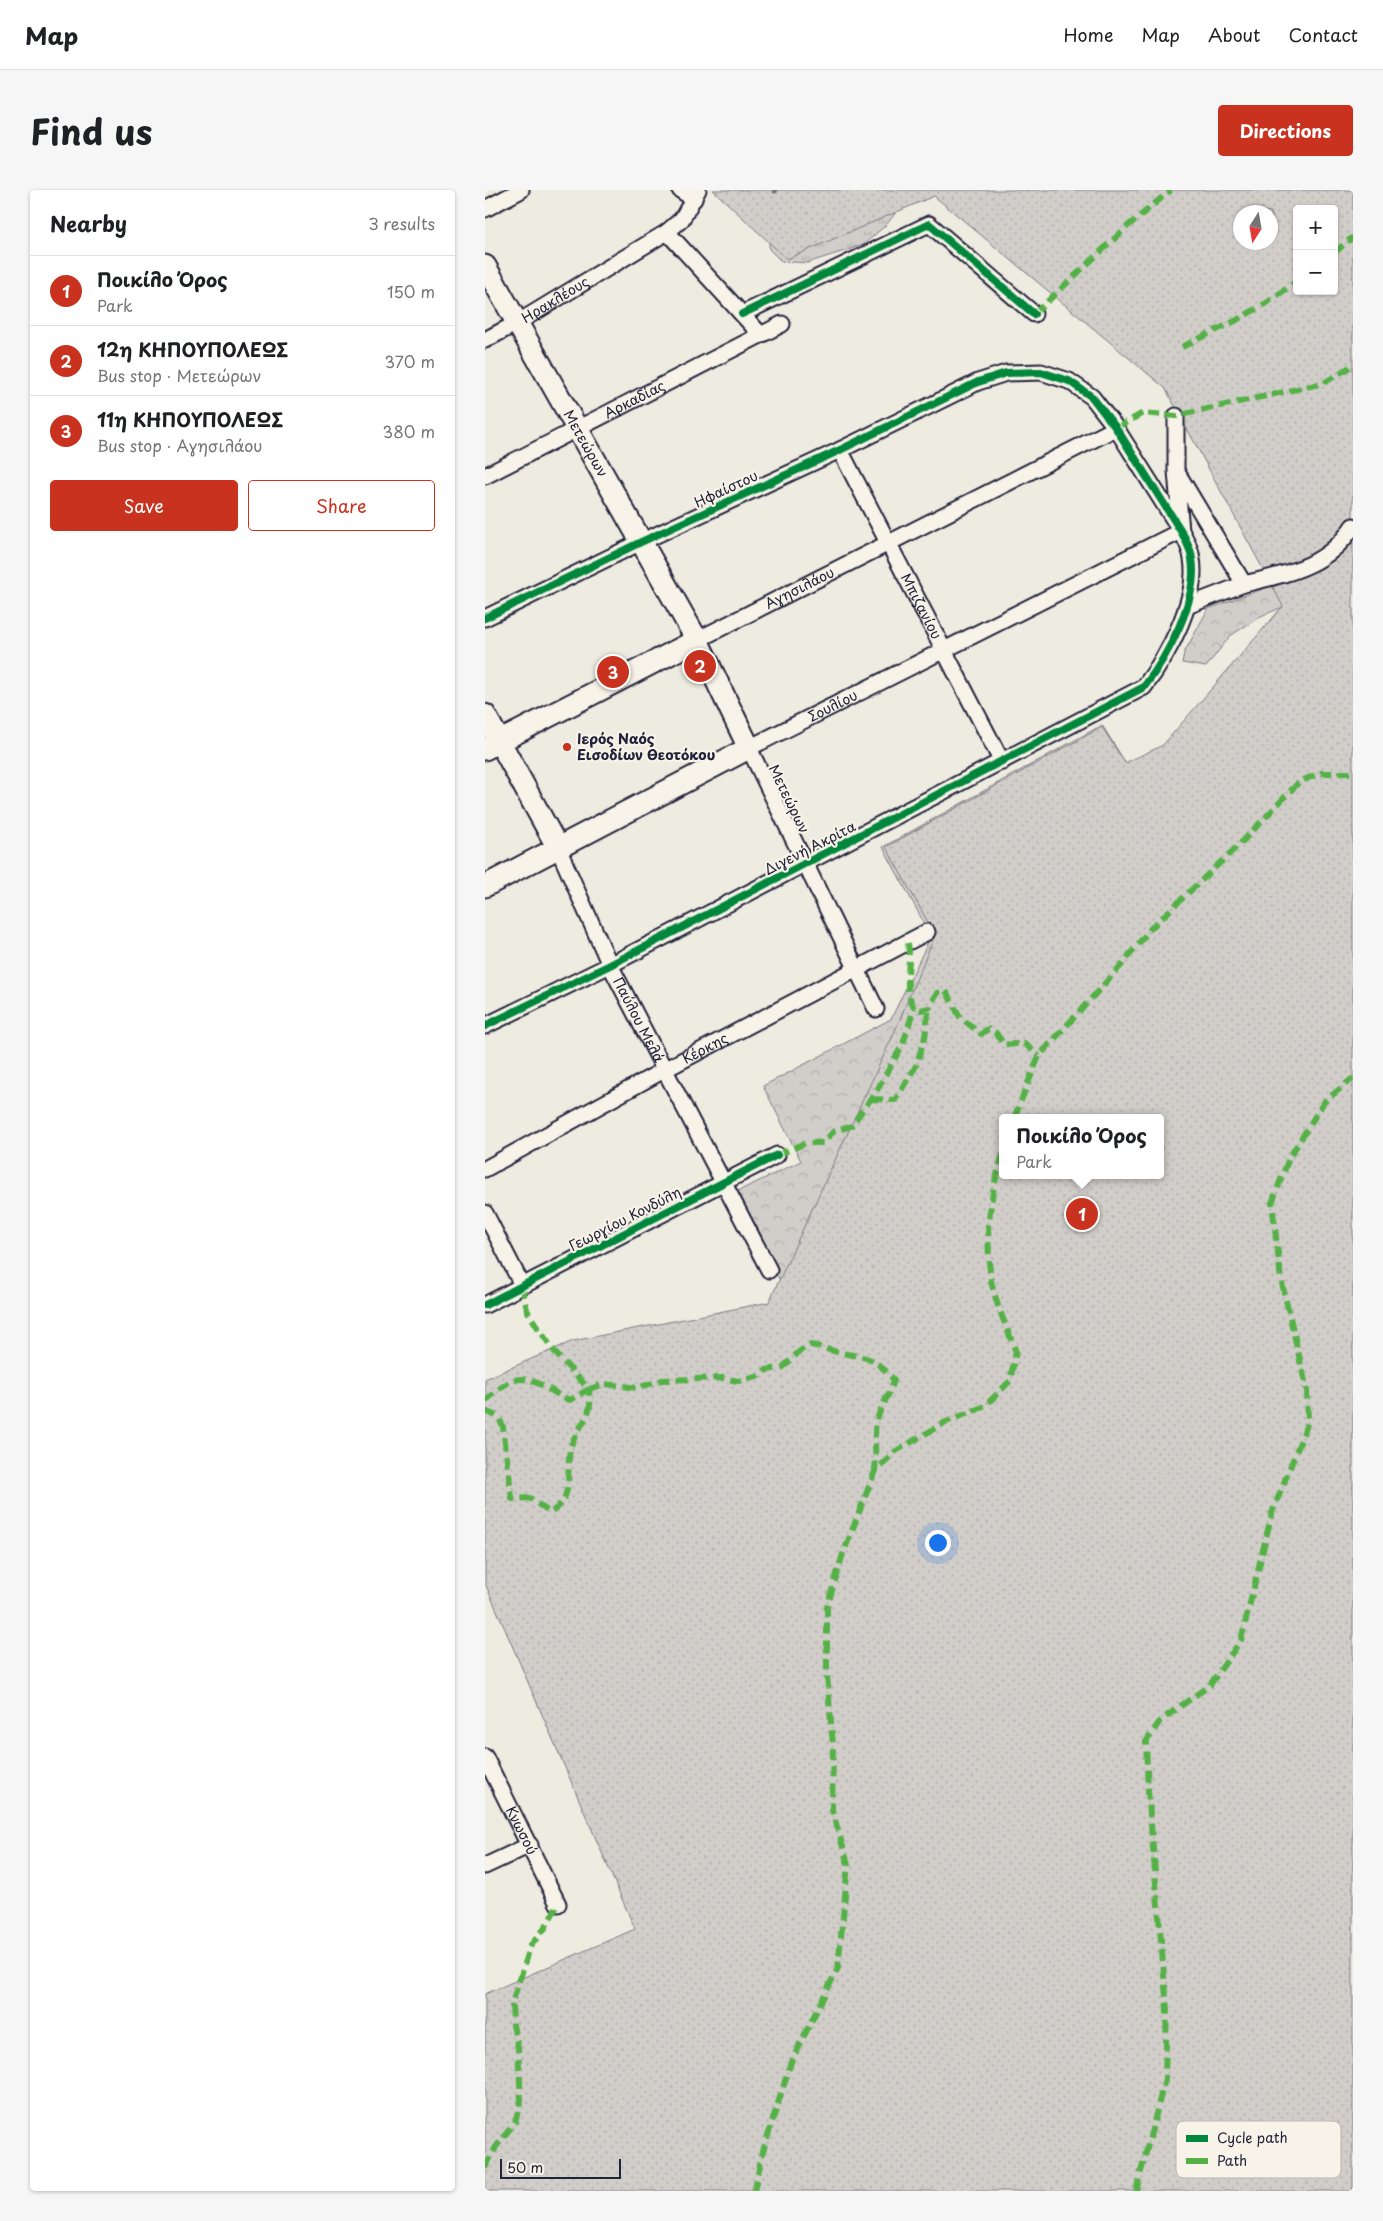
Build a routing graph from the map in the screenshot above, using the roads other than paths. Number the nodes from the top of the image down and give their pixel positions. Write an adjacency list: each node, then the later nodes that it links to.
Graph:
1 (521, 190): 4 (street)
2 (680, 190): 3 (street)
3 (696, 195): 5 (street, Ηρακλέους)
4 (485, 209)
5 (667, 232): 7 (street); 9 (street, Ηρακλέους)
6 (485, 266): 9 (street, Μετεώρων)
7 (742, 314): 8 (street); 11 (street)
8 (1034, 314)
9 (517, 323): 12 (street, Ηρακλέους); 15 (street, Μετεώρων)
10 (782, 324): 11 (street, Αρκαδίας)
11 (761, 335): 15 (street, Αρκαδίας)
12 (485, 340)
13 (1177, 416): 17 (street)
14 (1116, 428): 16 (street, Ηφαίστου); 20 (street, Ηφαίστου); 22 (street, Αγησιλάου)
15 (578, 430): 18 (street, Αρκαδίας); 21 (street, Μετεώρων)
16 (840, 450): 21 (street, Ηφαίστου); 22 (street, Μπιζανίου)
17 (1176, 471): 20 (street); 23 (street)
18 (485, 476)
19 (1353, 526): 23 (street)
20 (1181, 531): 24 (street); 27 (street, Σουλίου)
21 (641, 542): 25 (street, Ηφαίστου); 26 (street, Μετεώρων)
22 (889, 544): 26 (street, Αγησιλάου); 27 (street, Μπιζανίου)
23 (1244, 584): 24 (street)
24 (1187, 606): 31 (street, Διγενή Ακρίτα)
25 (485, 618)
26 (697, 640): 29 (street, Αγησιλάου); 30 (street, Μετεώρων)
27 (944, 651): 30 (street, Σουλίου); 31 (street, Μπιζανίου)
28 (485, 716): 29 (street, Παύλου Μελά)
29 (492, 746): 32 (street, Παύλου Μελά)
30 (749, 748): 32 (street, Σουλίου); 33 (street, Μετεώρων)
31 (1002, 762): 33 (street, Διγενή Ακρίτα)
32 (558, 848): 34 (street, Σουλίου); 36 (street, Παύλου Μελά)
33 (807, 864): 36 (street, Διγενή Ακρίτα); 37 (street, Μετεώρων)
34 (485, 886)
35 (927, 932): 37 (street, Κέρκης)
36 (610, 965): 39 (street, Διγενή Ακρίτα); 40 (street, Παύλου Μελά)
37 (857, 970): 38 (street, Μετεώρων); 40 (street, Κέρκης)
38 (876, 1009)
39 (485, 1026)
40 (664, 1070): 42 (street, Κέρκης); 43 (street, Παύλου Μελά)
41 (777, 1155): 43 (street, Γεωργίου Κονδύλη)
42 (485, 1169)
43 (725, 1182): 45 (street, Παύλου Μελά); 46 (street, Γεωργίου Κονδύλη)
44 (485, 1212): 46 (street)
45 (769, 1270)
46 (522, 1285): 47 (street, Γεωργίου Κονδύλη)
47 (485, 1305)
48 (485, 1757): 49 (street, Κνωσού)
49 (529, 1845): 50 (street); 51 (street, Κνωσού)
50 (485, 1866)
51 (558, 1904)

